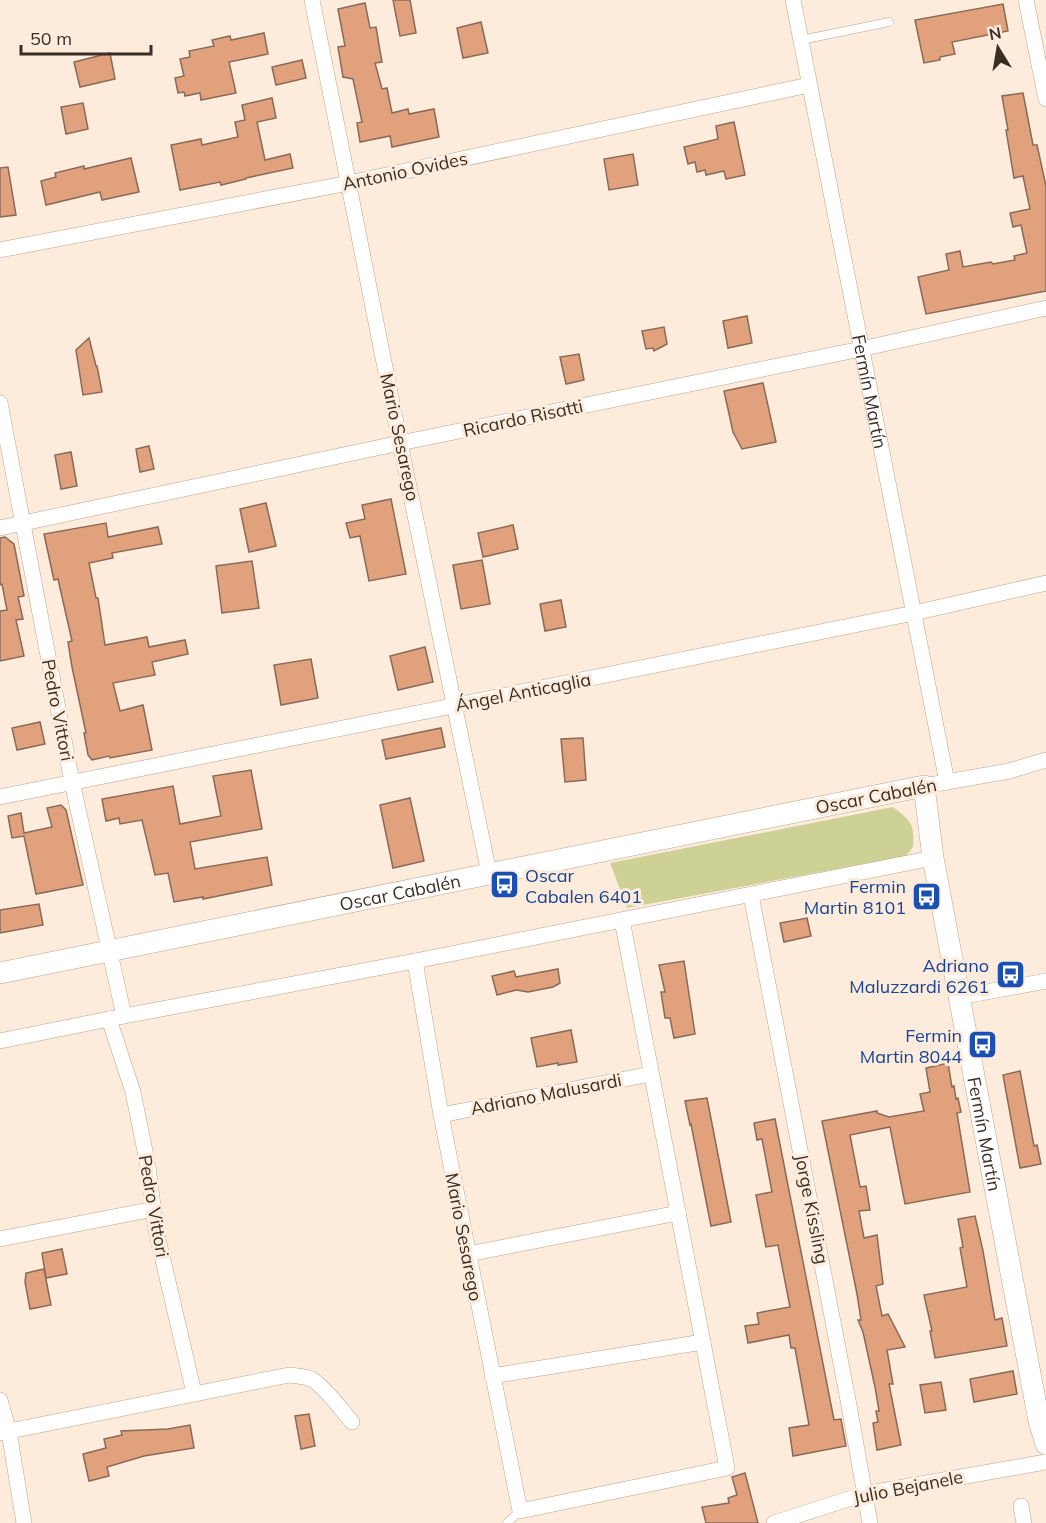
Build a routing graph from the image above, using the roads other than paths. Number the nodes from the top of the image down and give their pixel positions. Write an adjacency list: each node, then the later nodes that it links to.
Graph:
1 (312, 0): 8 (street, Mario Sesarego)
2 (793, 0): 5 (street, Fermín Martín)
3 (1026, 0): 7 (street)
4 (889, 22): 5 (lane)
5 (801, 40): 6 (street, Fermín Martín)
6 (809, 85): 8 (street, Antonio Ovides); 11 (street, Fermín Martín)
7 (1046, 99)
8 (349, 183): 9 (street, Antonio Ovides); 13 (street, Mario Sesarego)
9 (0, 250)
10 (1046, 308): 11 (street, Ricardo Risatti)
11 (861, 349): 13 (street, Ricardo Risatti); 17 (street, Fermín Martín)
12 (0, 403): 14 (street, Pedro Vittori)
13 (400, 443): 14 (street, Ricardo Risatti); 18 (street, Mario Sesarego)
14 (23, 523): 15 (street, Ricardo Risatti); 20 (street, Pedro Vittori)
15 (0, 528)
16 (1046, 583): 17 (street, Ángel Anticaglia)
17 (914, 613): 18 (street, Ángel Anticaglia); 21 (street, Fermín Martín)
18 (456, 705): 20 (street, Ángel Anticaglia); 25 (street, Mario Sesarego)
19 (1046, 760): 21 (street, Oscar Cabalén)
20 (72, 782): 23 (street, Ángel Anticaglia); 28 (street, Pedro Vittori)
21 (947, 782): 22 (street, Oscar Cabalén)
22 (924, 786): 24 (main road, Fermín Martín); 25 (main road, Oscar Cabalén)
23 (0, 797)
24 (933, 858): 26 (street); 32 (main road, Fermín Martín)
25 (489, 873): 28 (main road, Oscar Cabalén)
26 (751, 895): 27 (street); 49 (street, Jorge Kissling)
27 (622, 920): 29 (street); 35 (street)
28 (110, 951): 30 (main road, Oscar Cabalén); 33 (street, Pedro Vittori)
29 (415, 961): 33 (street); 36 (street, Mario Sesarego)
30 (0, 973)
31 (1046, 981): 32 (street)
32 (959, 997): 47 (main road, Fermín Martín)
33 (117, 1017): 34 (street); 37 (street, Pedro Vittori)
34 (0, 1041)
35 (651, 1074): 36 (street, Adriano Malusardi); 38 (street)
36 (441, 1115): 40 (street, Mario Sesarego)
37 (154, 1209): 39 (street); 43 (street, Pedro Vittori)
38 (678, 1213): 40 (street); 41 (street)
39 (0, 1239)
40 (468, 1254): 42 (street, Mario Sesarego)
41 (703, 1342): 42 (street); 51 (street)
42 (492, 1376): 51 (street, Mario Sesarego)
43 (194, 1394): 45 (street); 46 (street)
44 (0, 1400): 46 (street)
45 (352, 1422)
46 (4, 1432): 52 (street)
47 (1046, 1444)
48 (1046, 1462): 49 (street, Julio Bejanele)
49 (864, 1494): 54 (street, Julio Bejanele); 55 (street, Jorge Kissling)
50 (1021, 1506): 56 (street)
51 (520, 1511): 53 (lane)
52 (24, 1523)
53 (507, 1523)
54 (774, 1523)
55 (870, 1523)
56 (1024, 1523)

